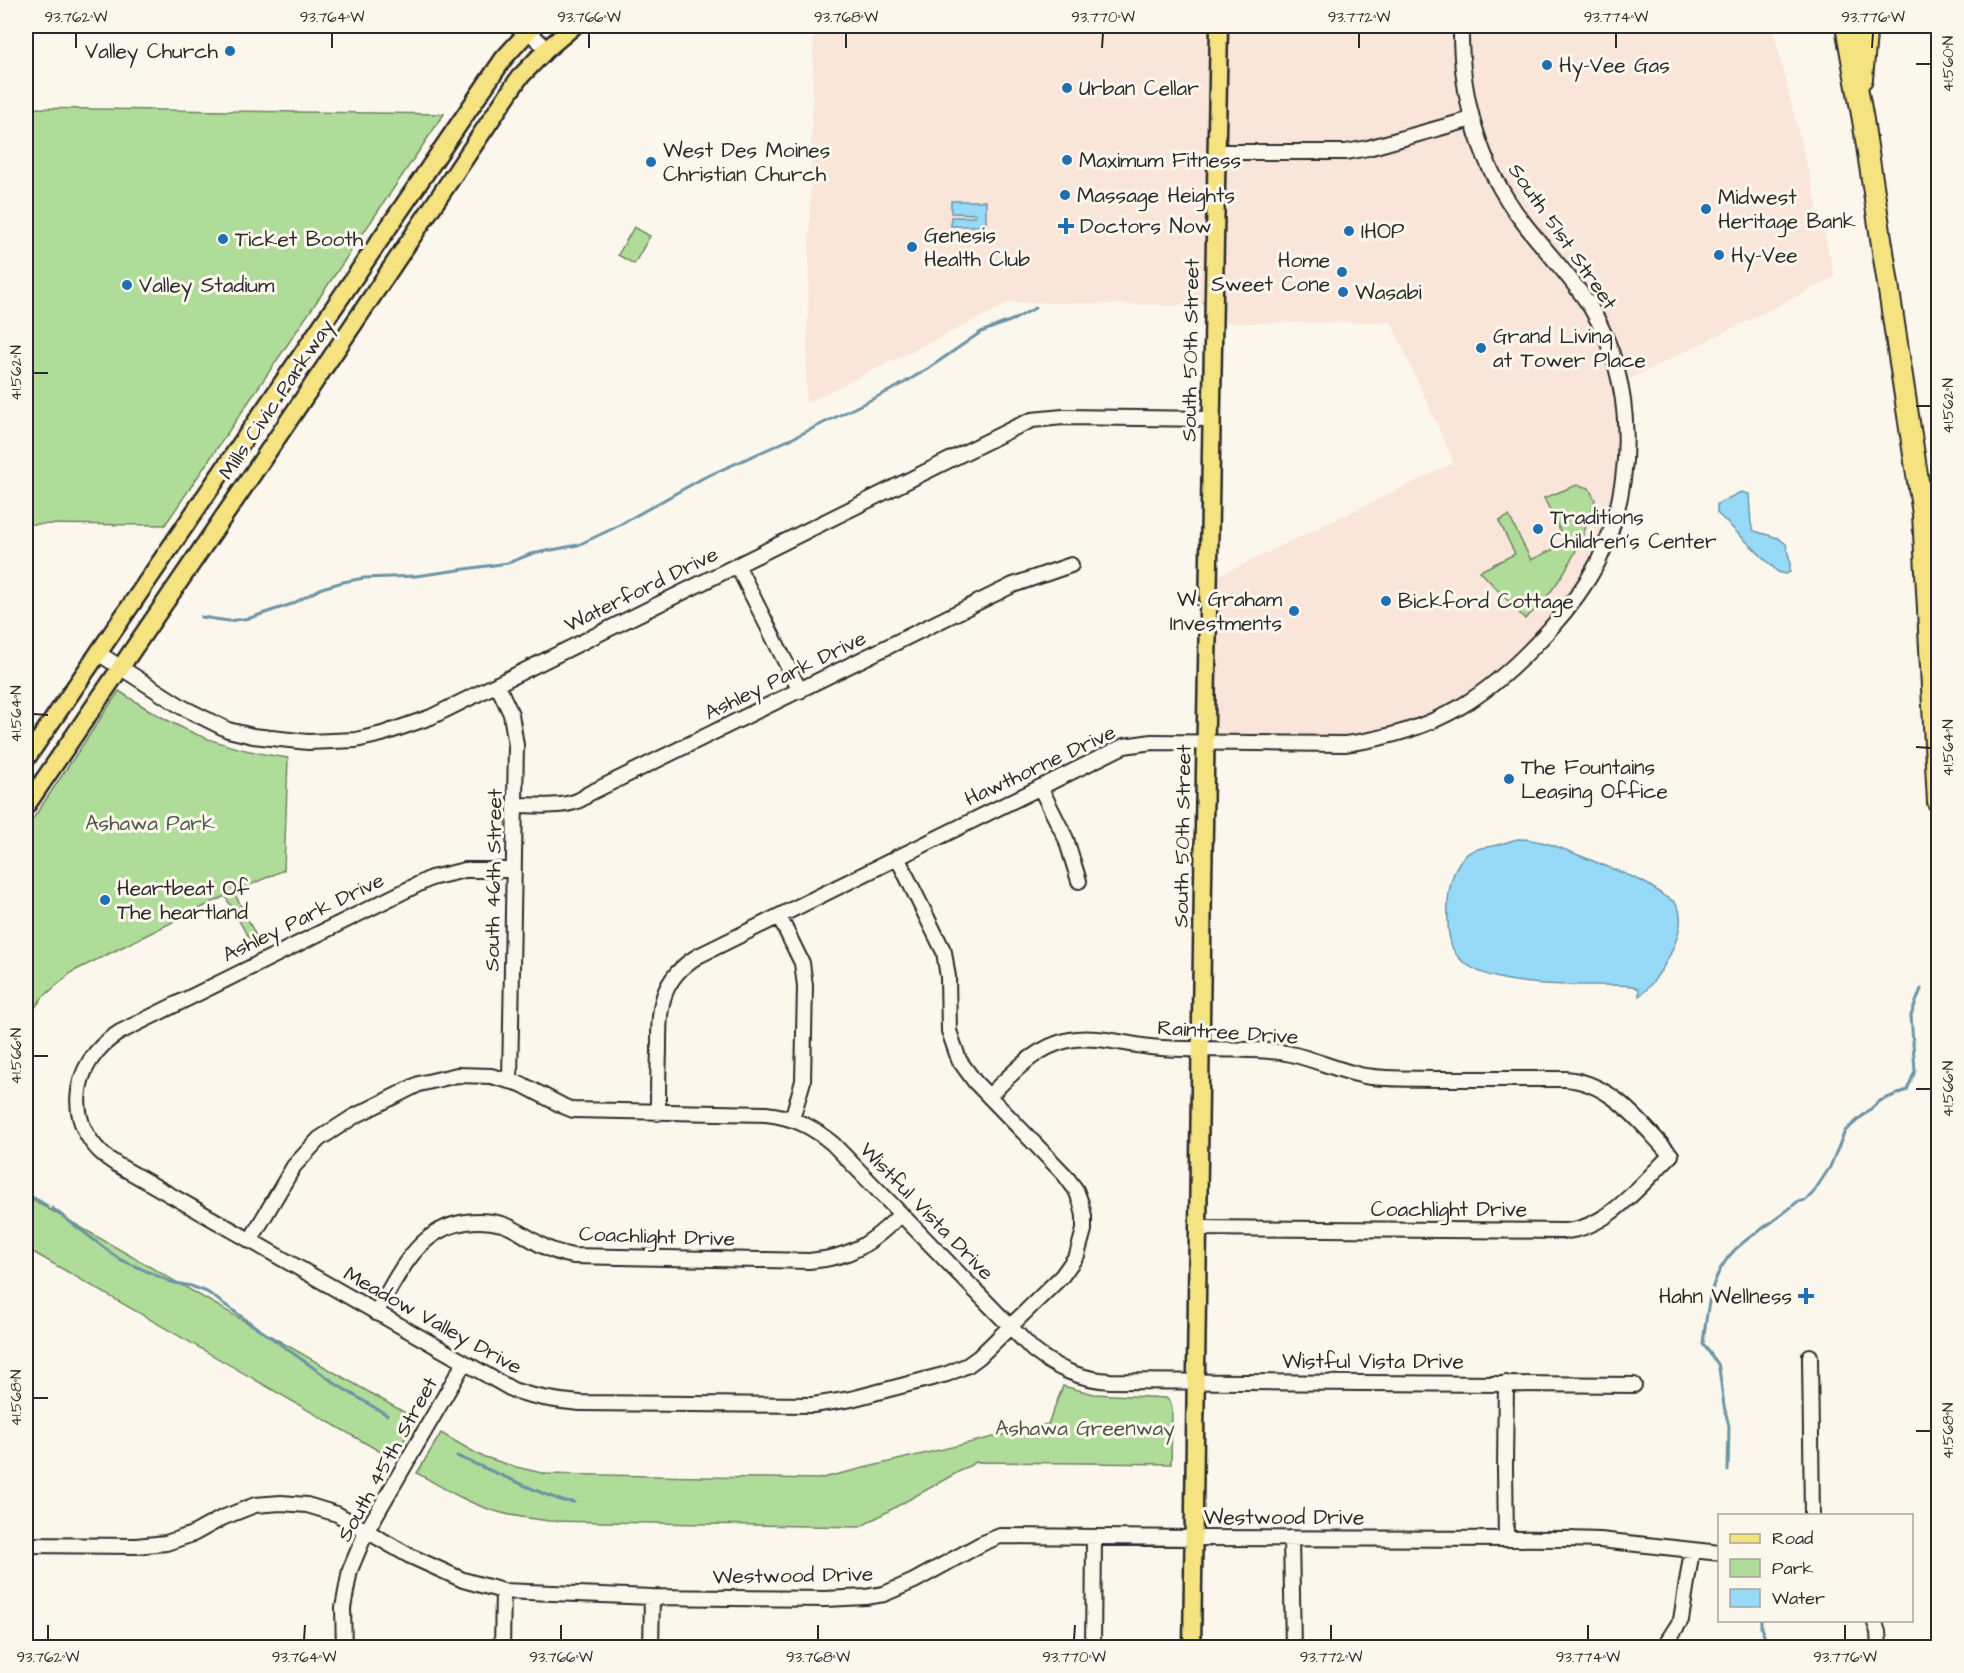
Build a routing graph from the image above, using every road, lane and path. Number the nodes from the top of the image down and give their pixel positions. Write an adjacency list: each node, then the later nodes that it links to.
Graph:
1 (574, 26): 7 (main road, Mills Civic Parkway)
2 (1219, 26): 10 (main road, South 50th Street)
3 (1461, 26): 8 (street, South 51st Street)
4 (1846, 26): 9 (highway)
5 (1869, 26): 9 (highway)
6 (528, 27): 7 (street); 14 (main road, Mills Civic Parkway)
7 (547, 49): 16 (main road, Mills Civic Parkway)
8 (1472, 119): 10 (street); 15 (street, South 51st Street)
9 (1863, 120): 22 (highway)
10 (1217, 152): 11 (main road, South 50th Street)
11 (1211, 419): 12 (street, Waterford Drive); 19 (main road, South 50th Street)
12 (737, 565): 17 (street, Waterford Drive); 18 (street)
13 (1071, 565): 18 (street, Ashley Park Drive)
14 (98, 653): 16 (street, Waterford Drive); 20 (main road, Mills Civic Parkway)
15 (1525, 658): 19 (street, Hawthorne Drive)
16 (121, 667): 17 (street, Waterford Drive); 24 (main road, Mills Civic Parkway)
17 (497, 684): 23 (street, South 46th Street)
18 (800, 691): 23 (street, Ashley Park Drive)
19 (1206, 743): 21 (street, Hawthorne Drive); 30 (main road, South 50th Street)
20 (26, 759)
21 (1040, 787): 25 (street, Hawthorne Drive); 27 (street)
22 (1938, 802)
23 (515, 805): 26 (street, South 46th Street)
24 (26, 806)
25 (897, 858): 28 (street, Hawthorne Drive); 32 (street, Meadow Valley Drive)
26 (514, 870): 29 (street, Ashley Park Drive); 31 (street, South 46th Street)
27 (1079, 881)
28 (779, 916): 33 (street, Hawthorne Drive); 34 (street)
29 (120, 1032): 38 (street, Meadow Valley Drive)
30 (1201, 1050): 32 (street, Raintree Drive); 35 (street, Raintree Drive); 37 (main road, South 50th Street)
31 (510, 1080): 33 (street, Wistful Vista Drive); 38 (street, Wistful Vista Drive)
32 (989, 1096): 40 (street, Meadow Valley Drive)
33 (658, 1113): 34 (street, Wistful Vista Drive)
34 (792, 1119): 36 (street, Wistful Vista Drive)
35 (1671, 1155): 37 (street, Coachlight Drive)
36 (901, 1214): 39 (street, Coachlight Drive); 40 (street, Wistful Vista Drive)
37 (1198, 1228): 43 (main road, South 50th Street)
38 (250, 1241): 39 (street, Meadow Valley Drive)
39 (376, 1312): 42 (street, Meadow Valley Drive)
40 (1010, 1327): 42 (street, Meadow Valley Drive); 43 (street, Wistful Vista Drive)
41 (1810, 1356): 46 (street)
42 (464, 1363): 47 (street, South 45th Street)
43 (1196, 1381): 44 (street, Wistful Vista Drive); 49 (main road, South 50th Street)
44 (1506, 1383): 45 (street, Wistful Vista Drive); 51 (street)
45 (1634, 1385)
46 (1812, 1514)
47 (366, 1532): 52 (street, Westwood Drive); 55 (street, Westwood Drive); 58 (street, South 45th Street)
48 (1094, 1537): 49 (street, Westwood Drive); 56 (street, Westwood Drive); 61 (street)
49 (1194, 1538): 50 (street, Westwood Drive); 62 (main road, South 50th Street)
50 (1291, 1538): 51 (street, Westwood Drive); 63 (street)
51 (1506, 1539): 53 (street, Westwood Drive)
52 (26, 1545)
53 (1692, 1550): 54 (street, Westwood Drive); 64 (street)
54 (1718, 1553)
55 (503, 1591): 56 (street, Westwood Drive); 59 (street)
56 (652, 1598): 60 (street)
57 (1875, 1622): 65 (street)
58 (344, 1647)
59 (502, 1647)
60 (651, 1647)
61 (1093, 1647)
62 (1192, 1647)
63 (1293, 1647)
64 (1663, 1647)
65 (1879, 1647)

